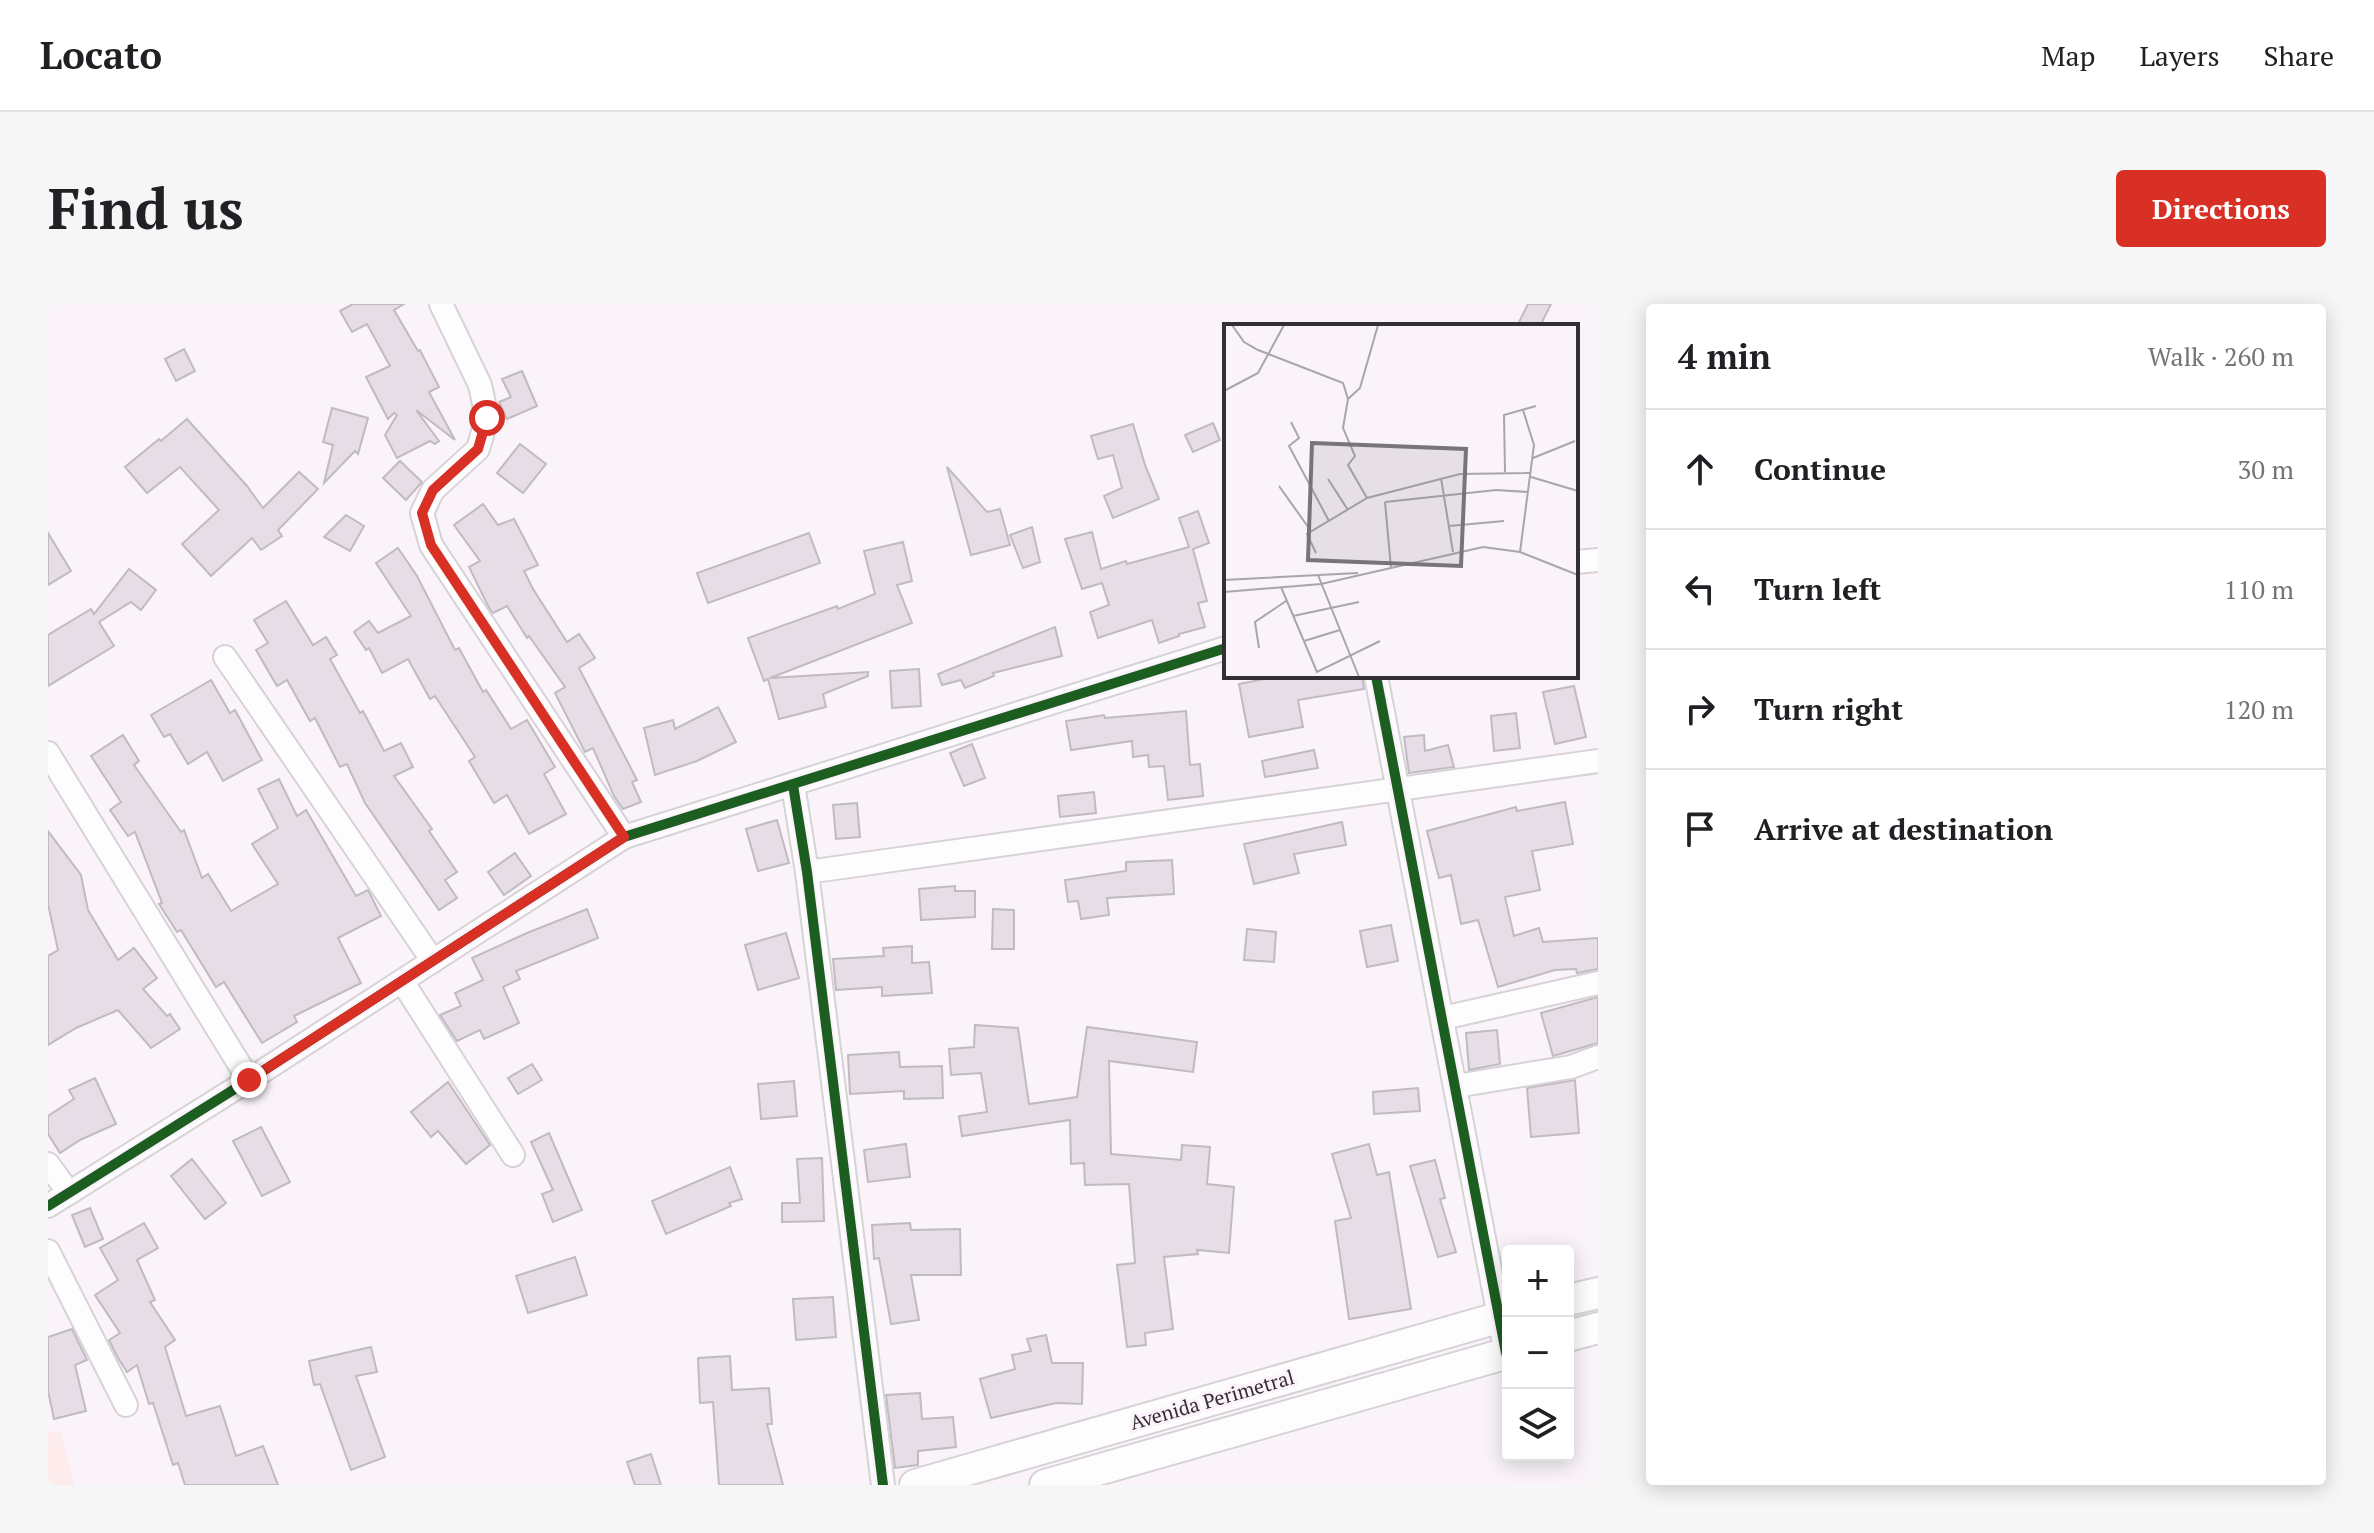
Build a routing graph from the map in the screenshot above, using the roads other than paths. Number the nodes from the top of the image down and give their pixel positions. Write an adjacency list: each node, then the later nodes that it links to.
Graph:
1 (441, 304): 11 (street)
2 (1598, 560): 3 (street)
3 (1578, 562)
4 (1224, 649): 9 (street)
5 (225, 657): 13 (street)
6 (1376, 678): 10 (street)
7 (48, 753): 18 (street)
8 (1598, 761): 10 (street)
9 (793, 785): 11 (street); 12 (street)
10 (1399, 790): 12 (street); 16 (street)
11 (624, 837): 13 (street)
12 (807, 872): 33 (street)
13 (433, 961): 14 (street)
14 (402, 981): 18 (street); 20 (street)
15 (1598, 983): 16 (street)
16 (1443, 1018): 19 (street)
17 (1598, 1057): 19 (street)
18 (249, 1080): 22 (street)
19 (1456, 1086): 27 (street)
20 (513, 1155)
21 (48, 1164): 22 (street)
22 (69, 1193): 23 (street)
23 (48, 1206)
24 (48, 1251): 32 (street)
25 (1598, 1293): 26 (main road)
26 (1574, 1299)
27 (1502, 1311)
28 (1502, 1316): 34 (main road, Avenida Perimetral)
29 (1598, 1328): 30 (main road)
30 (1574, 1334)
31 (1502, 1354): 35 (main road, Avenida Perimetral)
32 (126, 1405)
33 (883, 1485)
34 (915, 1485)
35 (1045, 1485)

